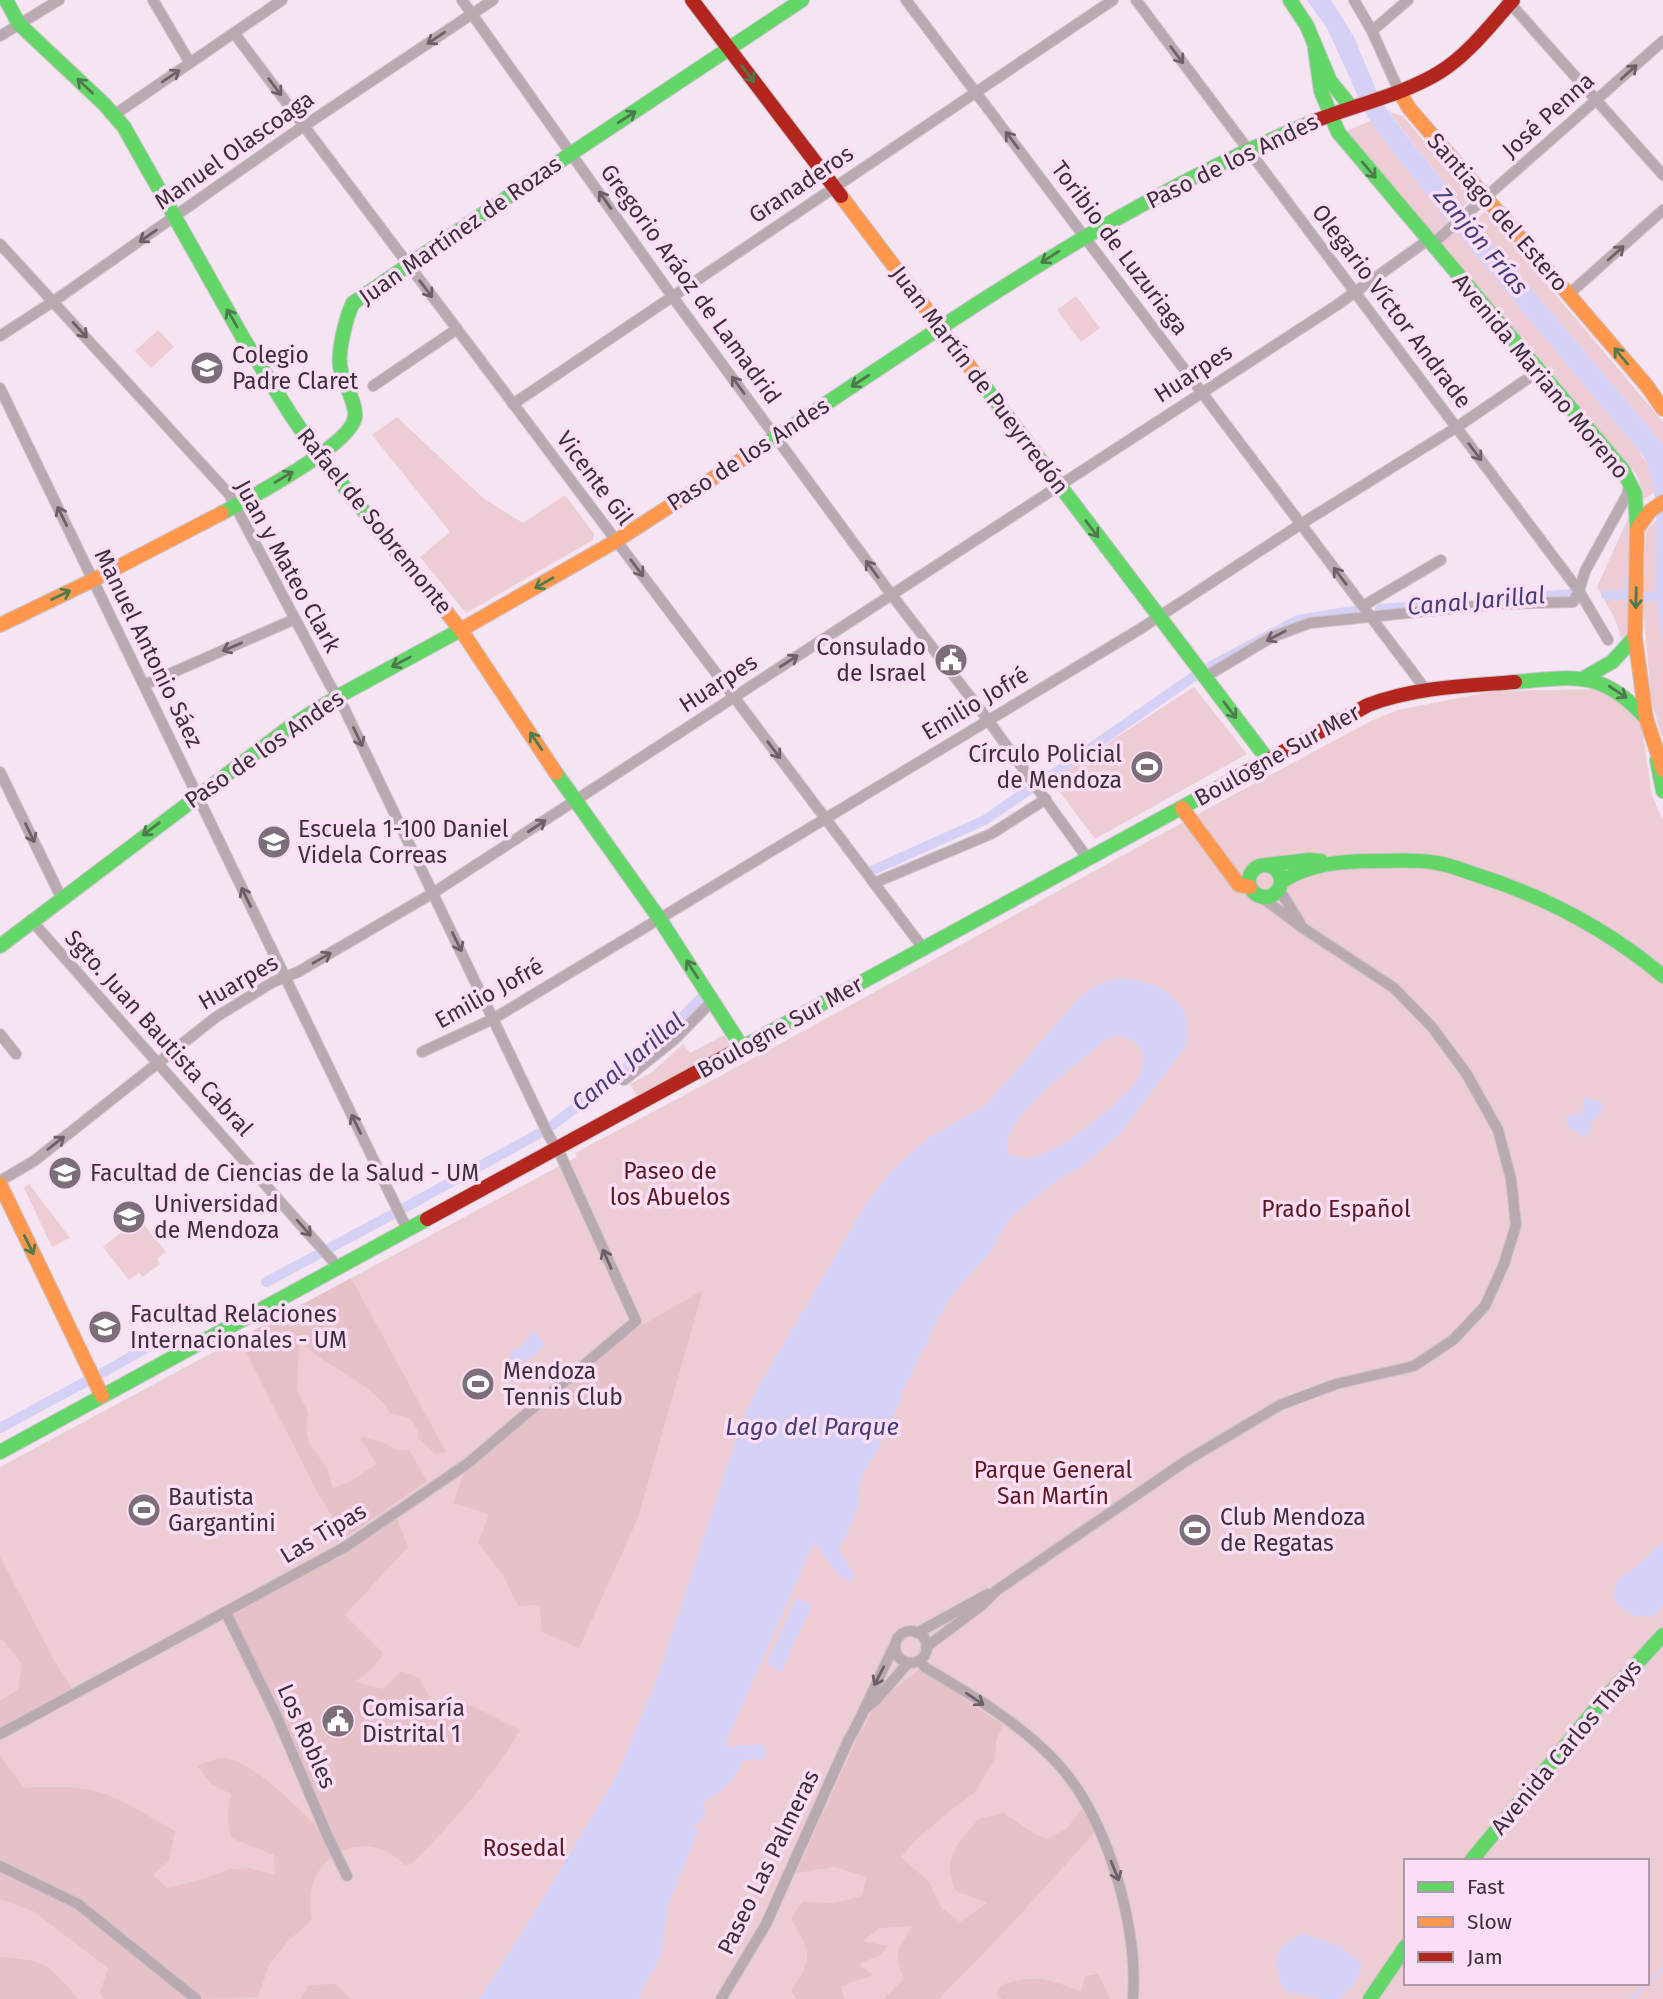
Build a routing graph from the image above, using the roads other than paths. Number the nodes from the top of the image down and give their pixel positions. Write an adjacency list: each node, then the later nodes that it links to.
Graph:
1 (6, 0): 18 (main road, Rafael de Sobremonte)
2 (59, 0): 18 (street)
3 (153, 0): 25 (street)
4 (282, 0): 20 (street)
5 (463, 0): 17 (street, Gregorio Aráoz de Lamadrid)
6 (493, 0): 17 (street, Manuel Olascoaga)
7 (692, 0): 23 (main road, Juan Martín de Pueyrredón)
8 (802, 0): 23 (main road, Juan Martínez de Rozas)
9 (906, 0): 28 (street, Toribio de Luzuriaga)
10 (1113, 0): 28 (street, Granaderos)
11 (1136, 0): 35 (street, Olegario Víctor Andrade, one-way to 35)
12 (1290, 0): 24 (main road, Avenida Mariano Moreno)
13 (1354, 0): 19 (street, Santiago del Estero)
14 (1408, 0): 19 (street)
15 (1510, 1): 27 (main road, Paso de los Andes); 29 (street)
16 (0, 8): 18 (main road, Rafael de Sobremonte)
17 (472, 14): 34 (street, Manuel Olascoaga, one-way to 34); 36 (street, Gregorio Aráoz de Lamadrid)
18 (17, 26): 21 (street); 31 (main road, Rafael de Sobremonte, one-way to 18)
19 (1372, 32): 27 (street, Santiago del Estero)
20 (234, 33): 25 (street); 34 (street, Vicente Gil, one-way to 34)
21 (0, 36)
22 (1663, 41): 29 (street, José Penna, one-way to 22)
23 (729, 49): 36 (main road, Juan Martínez de Rozas, one-way to 23); 38 (main road, Juan Martín de Pueyrredón, one-way to 38)
24 (1315, 49): 26 (main road, Avenida Mariano Moreno); 30 (main road, Avenida Mariano Moreno)
25 (190, 62): 31 (street, one-way to 25)
26 (1321, 91): 32 (main road, Avenida Mariano Moreno); 33 (main road)
27 (1399, 91): 30 (main road, Paso de los Andes); 39 (main road, Santiago del Estero)
28 (976, 92): 38 (street, Granaderos); 43 (street, Toribio de Luzuriaga, one-way to 28)
29 (1597, 100): 37 (street); 39 (street, José Penna)
30 (1356, 105): 32 (main road, Paso de los Andes)
31 (114, 114): 41 (main road, Rafael de Sobremonte)
32 (1329, 115): 33 (main road, Paso de los Andes); 44 (main road, Avenida Mariano Moreno, one-way to 44)
33 (1303, 125): 35 (main road, Paso de los Andes)
34 (304, 126): 41 (street, Manuel Olascoaga); 46 (street, Vicente Gil)
35 (1248, 149): 43 (main road, Paso de los Andes); 47 (street, Olegario Víctor Andrade)
36 (572, 153): 46 (main road, Juan Martínez de Rozas); 49 (street, Gregorio Aráoz de Lamadrid, one-way to 36)
37 (1663, 175)
38 (833, 187): 49 (street, Granaderos); 52 (main road, Juan Martín de Pueyrredón)
39 (1486, 198): 42 (street, José Penna); 48 (main road, Santiago del Estero)
40 (1663, 211): 48 (street, one-way to 40)
41 (174, 216): 50 (street, Manuel Olascoaga, one-way to 50); 62 (main road, Rafael de Sobremonte, one-way to 41)
42 (1460, 220): 44 (street, Huarpes)
43 (1084, 236): 52 (main road, Paso de los Andes, one-way to 52); 57 (street, Toribio de Luzuriaga)
44 (1428, 240): 47 (street, Huarpes); 54 (main road, Avenida Mariano Moreno)
45 (0, 244): 50 (street, Juan y Mateo Clark)
46 (408, 265): 51 (street, Vicente Gil, one-way to 51); 62 (main road, Juan Martínez de Rozas)
47 (1356, 293): 57 (street, Huarpes); 60 (street, Olegario Víctor Andrade)
48 (1569, 294): 59 (main road, Santiago del Estero, one-way to 48)
49 (672, 296): 58 (street, Granaderos); 61 (street, Gregorio Aráoz de Lamadrid, one-way to 49)
50 (54, 301): 53 (street, Manuel Olascoaga); 66 (street, Juan y Mateo Clark, one-way to 66)
51 (457, 329): 55 (street); 58 (street, Vicente Gil)
52 (941, 329): 61 (main road, Paso de los Andes, one-way to 61); 64 (main road, Juan Martín de Pueyrredón)
53 (0, 335)
54 (1539, 371): 60 (street, Emilio Jofré); 63 (main road, Avenida Mariano Moreno)
55 (373, 386)
56 (0, 388): 71 (street, Manuel Antonio Sáez, one-way to 56)
57 (1202, 392): 64 (street, Huarpes); 67 (street, Toribio de Luzuriaga)
58 (513, 404): 69 (street, Vicente Gil)
59 (1663, 410)
60 (1457, 428): 67 (street, Emilio Jofré); 72 (street, Olegario Víctor Andrade, one-way to 72)
61 (775, 436): 69 (main road, Paso de los Andes); 73 (street, Gregorio Aráoz de Lamadrid, one-way to 61)
62 (319, 456): 66 (main road, Juan Martínez de Rozas, one-way to 62); 79 (main road, Rafael de Sobremonte)
63 (1630, 481): 68 (main road, Avenida Mariano Moreno); 72 (street)
64 (1059, 486): 73 (street, Huarpes); 76 (main road, Juan Martín de Pueyrredón, one-way to 76)
65 (1660, 504): 68 (main road)
66 (235, 506): 71 (main road, Juan Martínez de Rozas); 77 (street, Juan y Mateo Clark)
67 (1301, 524): 74 (street, Toribio de Luzuriaga, one-way to 67); 76 (street, Emilio Jofré)
68 (1637, 530): 80 (main road, Avenida Mariano Moreno, one-way to 80)
69 (617, 541): 79 (main road, Paso de los Andes, one-way to 79); 87 (street, Vicente Gil, one-way to 87)
70 (1441, 561): 74 (street)
71 (93, 580): 78 (main road, Juan Martínez de Rozas, one-way to 71); 84 (street, Manuel Antonio Sáez)
72 (1579, 591): 75 (street); 81 (street, Olegario Víctor Andrade)
73 (891, 594): 87 (street, Huarpes, one-way to 73); 89 (street, Gregorio Aráoz de Lamadrid)
74 (1363, 606): 75 (street, Toribio de Luzuriaga)
75 (1370, 616): 82 (street, one-way to 82); 85 (street, Toribio de Luzuriaga)
76 (1158, 617): 82 (main road, Juan Martín de Pueyrredón); 89 (street, Emilio Jofré)
77 (295, 620): 84 (street, one-way to 84); 86 (street, Juan y Mateo Clark)
78 (0, 625)
79 (461, 630): 86 (main road, Paso de los Andes, one-way to 86); 97 (main road, Rafael de Sobremonte, one-way to 79)
80 (1635, 637): 83 (main road, Boulogne Sur Mer); 88 (main road, Avenida Mariano Moreno)
81 (1608, 640)
82 (1205, 677): 91 (main road, Juan Martín de Pueyrredón, one-way to 91)
83 (1582, 679): 85 (main road, Boulogne Sur Mer); 88 (main road, Boulogne Sur Mer, one-way to 88)
84 (144, 685): 95 (street, Manuel Antonio Sáez)
85 (1426, 690): 91 (main road, Boulogne Sur Mer)
86 (337, 696): 95 (main road, Paso de los Andes); 107 (street, Juan y Mateo Clark, one-way to 107)
87 (734, 698): 97 (street, Huarpes); 99 (street, Vicente Gil, one-way to 99)
88 (1646, 718): 90 (main road, Avenida Mariano Moreno)
89 (988, 720): 96 (street, Gregorio Aráoz de Lamadrid); 99 (street, Emilio Jofré)
90 (1653, 744): 92 (main road); 94 (main road)
91 (1268, 760): 98 (main road, Boulogne Sur Mer)
92 (1663, 770)
93 (0, 772): 108 (street, Sgto. Juan Bautista Cabral, one-way to 108)
94 (1663, 791)
95 (197, 795): 108 (main road, Paso de los Andes, one-way to 108); 115 (street, Manuel Antonio Sáez, one-way to 95)
96 (1046, 799): 101 (street, Gregorio Aráoz de Lamadrid); 104 (street)
97 (575, 801): 107 (street, Huarpes, one-way to 97); 109 (main road, Rafael de Sobremonte)
98 (1182, 808): 100 (main road); 101 (main road, Boulogne Sur Mer)
99 (825, 818): 104 (street, Vicente Gil); 109 (street, Emilio Jofré)
100 (1214, 848): 103 (main road); 106 (main road)
101 (1088, 859): 113 (main road, Boulogne Sur Mer)
102 (1329, 863): 103 (main road); 105 (main road); 114 (main road)
103 (1262, 866): 105 (main road); 106 (main road)
104 (874, 883): 113 (street, Vicente Gil)
105 (1280, 885): 106 (main road); 111 (street)
106 (1255, 892): 111 (street)
107 (433, 893): 115 (street, Huarpes, one-way to 107); 117 (street, Juan y Mateo Clark, one-way to 117)
108 (61, 897): 110 (main road, Paso de los Andes)
109 (659, 918): 116 (main road, Rafael de Sobremonte, one-way to 109); 117 (street, Emilio Jofré)
110 (31, 920): 112 (main road, Paso de los Andes); 122 (street, Sgto. Juan Bautista Cabral)
111 (1303, 928): 131 (street)
112 (0, 946)
113 (923, 948): 119 (main road, Boulogne Sur Mer)
114 (1663, 976)
115 (285, 977): 122 (street, Huarpes); 126 (street, Manuel Antonio Sáez, one-way to 115)
116 (712, 1001): 119 (main road, Rafael de Sobremonte); 123 (street)
117 (493, 1019): 120 (street, Emilio Jofré); 124 (street, Juan y Mateo Clark)
118 (0, 1034): 121 (street)
119 (742, 1047): 124 (main road, Boulogne Sur Mer)
120 (422, 1052)
121 (16, 1054)
122 (159, 1062): 125 (street, Huarpes, one-way to 122); 127 (street, Sgto. Juan Bautista Cabral, one-way to 127)
123 (624, 1080)
124 (555, 1149): 126 (main road, Boulogne Sur Mer); 128 (street, Juan y Mateo Clark, one-way to 124)
125 (0, 1183): 129 (main road, one-way to 129)
126 (407, 1229): 127 (main road, Boulogne Sur Mer)
127 (339, 1268): 129 (main road, Boulogne Sur Mer)
128 (636, 1321): 132 (street, Las Tipas)
129 (102, 1396): 130 (main road, Boulogne Sur Mer)
130 (0, 1451)
131 (997, 1590): 133 (street); 136 (street)
132 (226, 1613): 139 (street, Las Tipas); 142 (street, Los Robles)
133 (917, 1633): 135 (street); 136 (street)
134 (1663, 1635): 140 (main road, Avenida Carlos Thays)
135 (895, 1645): 137 (street); 138 (street, one-way to 138)
136 (926, 1647): 137 (street)
137 (914, 1662): 138 (street); 148 (street, one-way to 148)
138 (866, 1708): 147 (street, Paseo Las Palmeras)
139 (0, 1734)
140 (1473, 1859)
141 (0, 1866): 144 (street)
142 (347, 1876)
143 (1404, 1950): 149 (main road)
144 (174, 1983): 145 (street); 146 (street)
145 (184, 1999)
146 (196, 1999)
147 (721, 1999)
148 (1133, 1999)
149 (1370, 1999)

